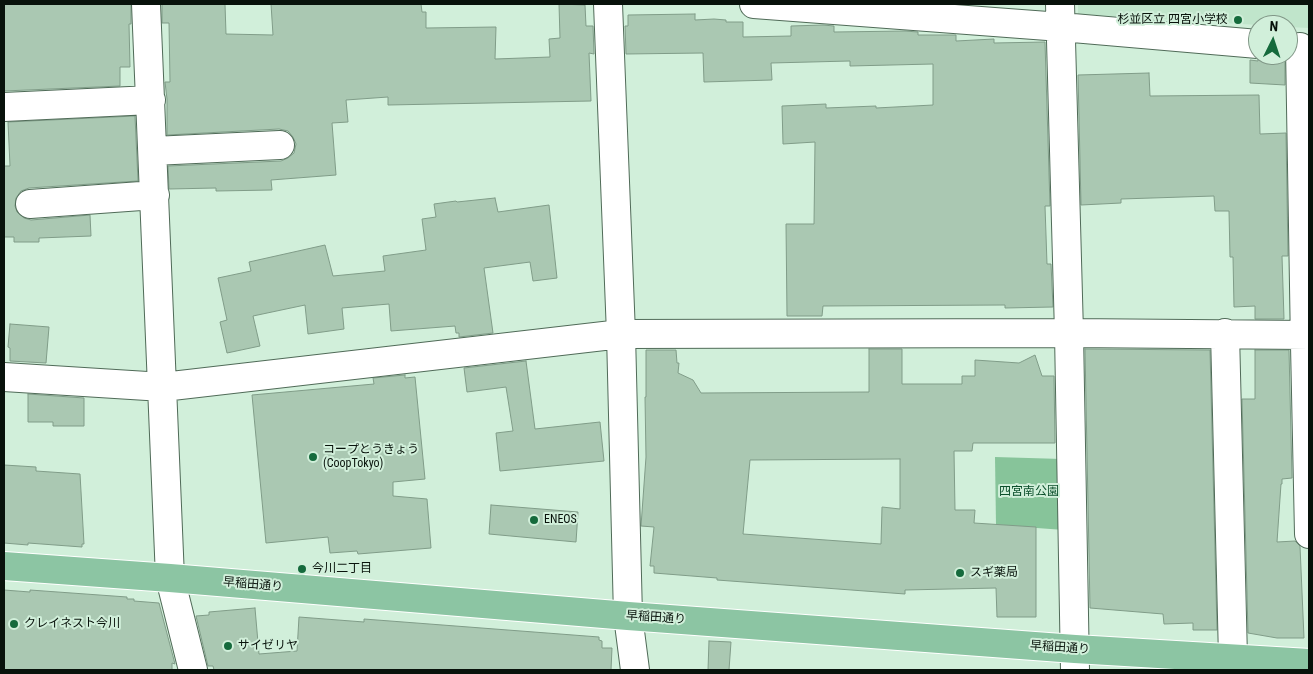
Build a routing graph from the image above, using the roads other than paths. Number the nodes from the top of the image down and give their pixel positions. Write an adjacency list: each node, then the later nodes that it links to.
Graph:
1 (146, 4): 8 (street)
2 (608, 4): 15 (street)
3 (763, 4): 4 (street)
4 (909, 9): 5 (street)
5 (1060, 15): 6 (street); 14 (street)
6 (1248, 43)
7 (1299, 47): 17 (street)
8 (150, 100): 9 (street); 11 (street)
9 (4, 107)
10 (280, 145): 11 (street)
11 (153, 151): 12 (street)
12 (155, 195): 13 (street); 19 (street)
13 (30, 204)
14 (1069, 333): 15 (street); 16 (street); 25 (street)
15 (621, 334): 19 (street); 23 (street)
16 (1224, 334): 17 (street); 24 (street)
17 (1307, 335): 20 (street)
18 (4, 377): 19 (street)
19 (162, 387): 22 (street)
20 (1309, 534)
21 (4, 566): 22 (main road, 早稲田通り)
22 (170, 578): 23 (main road, 早稲田通り); 27 (street)
23 (628, 616): 25 (main road, 早稲田通り); 28 (street)
24 (1233, 658): 25 (main road, 早稲田通り); 26 (main road, 早稲田通り)
25 (1075, 660)
26 (1309, 663)
27 (193, 670)
28 (634, 670)

